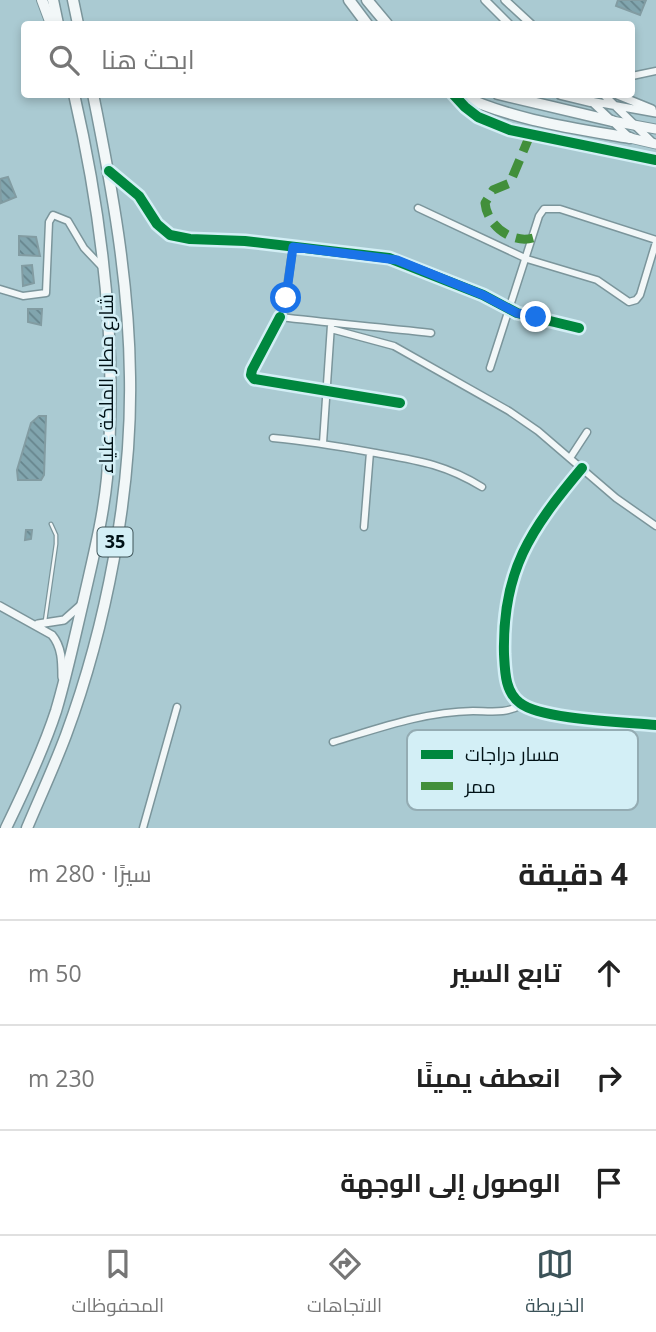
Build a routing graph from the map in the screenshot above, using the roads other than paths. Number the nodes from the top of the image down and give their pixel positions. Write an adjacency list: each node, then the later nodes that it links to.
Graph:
1 (42, 0): 8 (highway)
2 (53, 0): 9 (highway)
3 (73, 0): 10 (highway)
4 (349, 0): 11 (highway)
5 (367, 0): 12 (highway)
6 (485, 0): 13 (street)
7 (505, 0): 14 (street)
8 (50, 21)
9 (57, 21)
10 (77, 21)
11 (365, 21)
12 (384, 21)
13 (506, 21)
14 (528, 21)
15 (656, 71): 16 (street)
16 (635, 75)
17 (75, 98): 38 (highway, شارع مطار الملكة علياء / 35)
18 (94, 98): 33 (highway, شارع مطار الملكة علياء / 35)
19 (459, 98): 32 (street)
20 (467, 98): 30 (highway)
21 (515, 98): 27 (highway)
22 (587, 98): 25 (street); 27 (street)
23 (607, 98): 25 (street)
24 (624, 98): 26 (street)
25 (616, 107): 26 (street); 28 (street)
26 (656, 112)
27 (612, 121): 28 (main road); 30 (street)
28 (635, 125): 29 (main road); 31 (street)
29 (656, 129)
30 (630, 138): 31 (main road)
31 (655, 144)
32 (656, 160)
33 (109, 171): 34 (street); 35 (highway, شارع مطار الملكة علياء / 35)
34 (124, 183): 35 (street); 39 (street)
35 (113, 195): 72 (highway, شارع مطار الملكة علياء / 35)
36 (418, 208): 41 (street)
37 (656, 241): 41 (street); 41 (street)
38 (102, 247): 40 (street); 42 (highway, شارع مطار الملكة علياء / 35)
39 (293, 247): 44 (street); 45 (street)
40 (87, 251): 42 (street); 43 (street)
41 (527, 259): 44 (street)
42 (104, 268): 62 (highway, شارع مطار الملكة علياء / 35)
43 (0, 289)
44 (508, 309): 47 (street); 49 (street)
45 (280, 317): 46 (street); 50 (street)
46 (331, 326): 48 (street); 50 (street); 56 (street)
47 (579, 328)
48 (431, 333)
49 (490, 368)
50 (327, 391): 51 (street); 54 (street)
51 (400, 403)
52 (587, 432): 56 (street)
53 (273, 438): 54 (street)
54 (323, 443): 55 (street)
55 (370, 452): 58 (street); 61 (street)
56 (570, 458): 57 (street)
57 (582, 468): 60 (street); 67 (street)
58 (482, 487)
59 (51, 524): 65 (lane)
60 (656, 526)
61 (364, 527)
62 (83, 603): 65 (street); 66 (highway, شارع مطار الملكة علياء / 35)
63 (0, 606): 64 (street)
64 (34, 624): 65 (street); 66 (street)
65 (44, 624)
66 (62, 687): 71 (highway, شارع مطار الملكة علياء / 35)
67 (522, 705): 69 (street); 70 (street)
68 (177, 707): 73 (street)
69 (656, 726)
70 (333, 742)
71 (6, 828)
72 (27, 828)
73 (143, 828)

